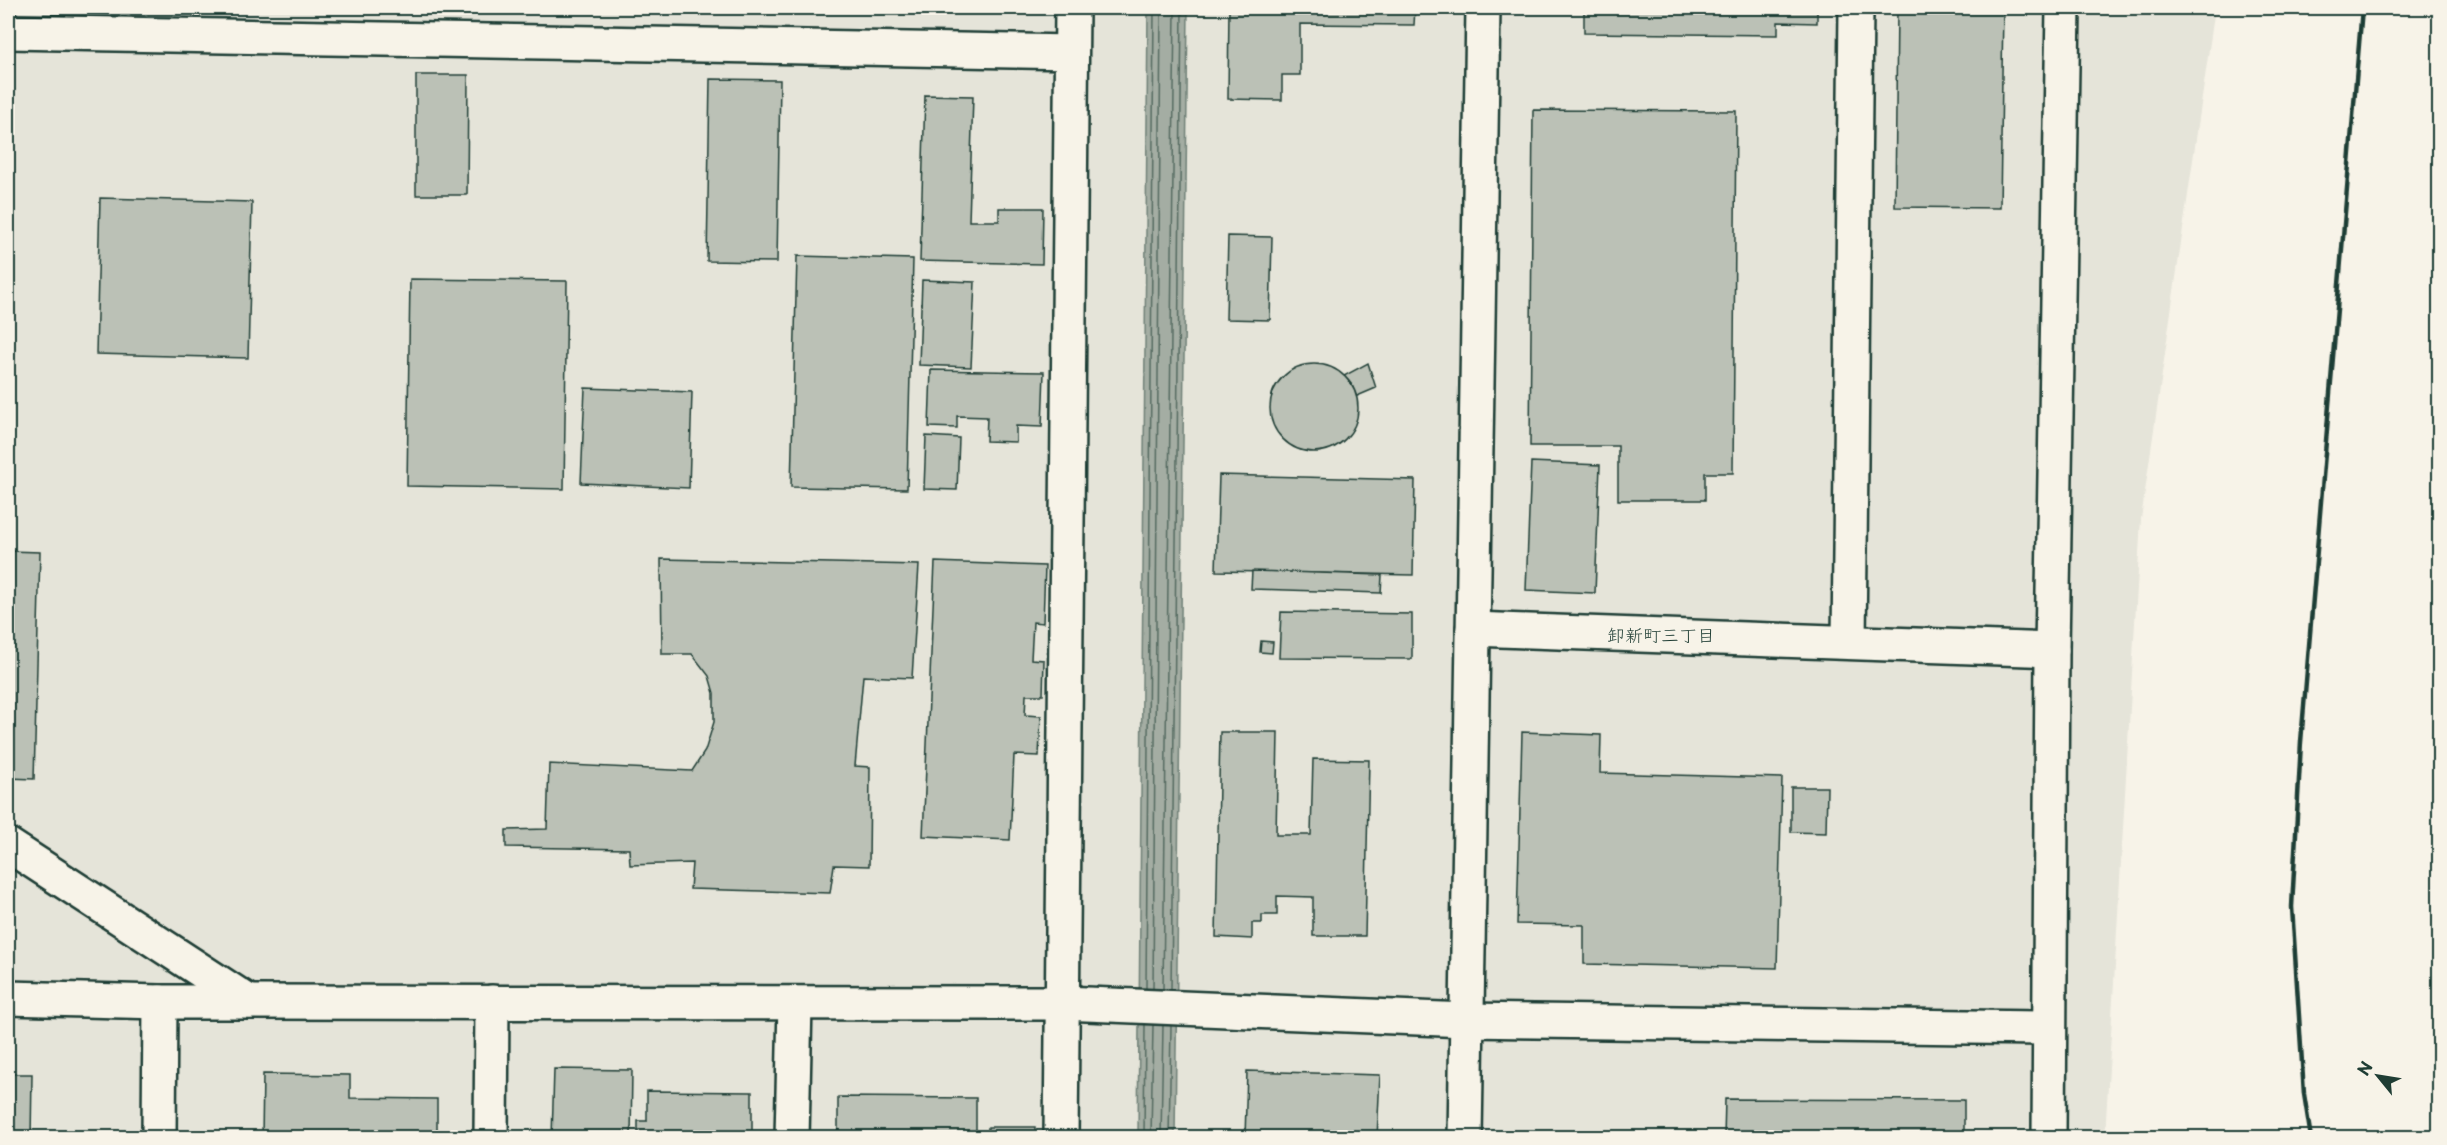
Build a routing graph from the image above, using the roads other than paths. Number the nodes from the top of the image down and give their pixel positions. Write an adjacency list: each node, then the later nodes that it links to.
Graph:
1 (1072, 8): 6 (street)
2 (1483, 8): 7 (street)
3 (1856, 8): 8 (street)
4 (2063, 8): 9 (street)
5 (8, 32): 6 (street)
6 (1071, 52): 16 (street)
7 (1473, 629): 8 (street); 17 (street)
8 (1849, 642): 9 (street)
9 (2052, 650): 18 (street)
10 (8, 845): 13 (street)
11 (8, 998): 12 (street)
12 (160, 1002): 13 (street); 19 (street)
13 (249, 1002): 14 (street)
14 (492, 1002): 15 (street); 20 (street)
15 (795, 1003): 16 (street); 21 (street)
16 (1063, 1003): 17 (street); 22 (street)
17 (1466, 1020): 18 (street); 23 (street)
18 (2049, 1028): 24 (street)
19 (159, 1137)
20 (490, 1137)
21 (792, 1137)
22 (1061, 1137)
23 (1465, 1137)
24 (2049, 1137)

